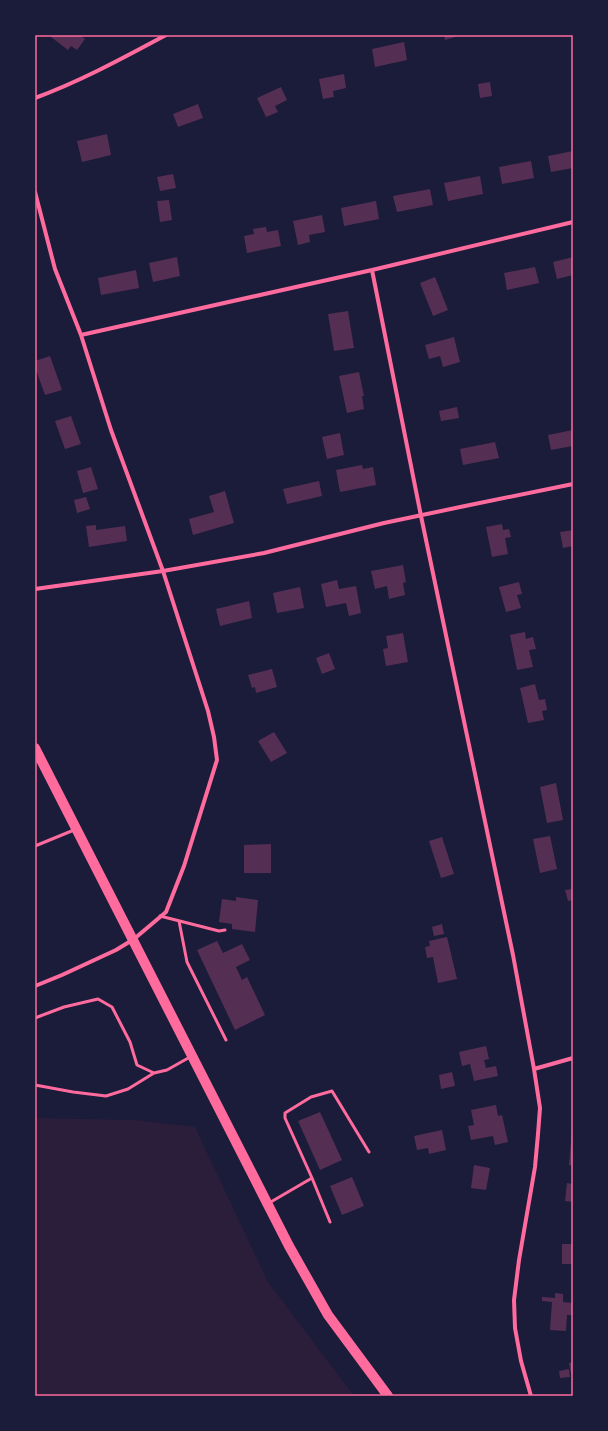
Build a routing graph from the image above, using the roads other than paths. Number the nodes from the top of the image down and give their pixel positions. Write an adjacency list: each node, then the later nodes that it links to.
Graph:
1 (166, 35): 2 (street)
2 (35, 98)
3 (35, 192): 6 (street)
4 (573, 222): 5 (street)
5 (372, 270): 6 (street); 8 (street)
6 (81, 335): 9 (street)
7 (573, 484): 8 (street)
8 (421, 516): 9 (street); 23 (street)
9 (164, 571): 10 (street); 14 (street)
10 (35, 589)
11 (35, 748): 12 (main road)
12 (77, 829): 13 (lane); 17 (main road)
13 (35, 846)
14 (160, 916): 15 (lane); 17 (street)
15 (179, 921): 16 (lane); 20 (lane)
16 (225, 930)
17 (134, 939): 18 (street); 21 (main road)
18 (35, 986)
19 (35, 1018): 24 (lane)
20 (226, 1040)
21 (192, 1056): 24 (lane); 28 (main road)
22 (573, 1058): 23 (street)
23 (534, 1069): 31 (street)
24 (154, 1073): 25 (lane)
25 (35, 1085)
26 (369, 1152): 27 (lane)
27 (312, 1178): 28 (lane); 29 (lane)
28 (267, 1204): 30 (main road)
29 (330, 1222)
30 (388, 1396)
31 (531, 1396)

